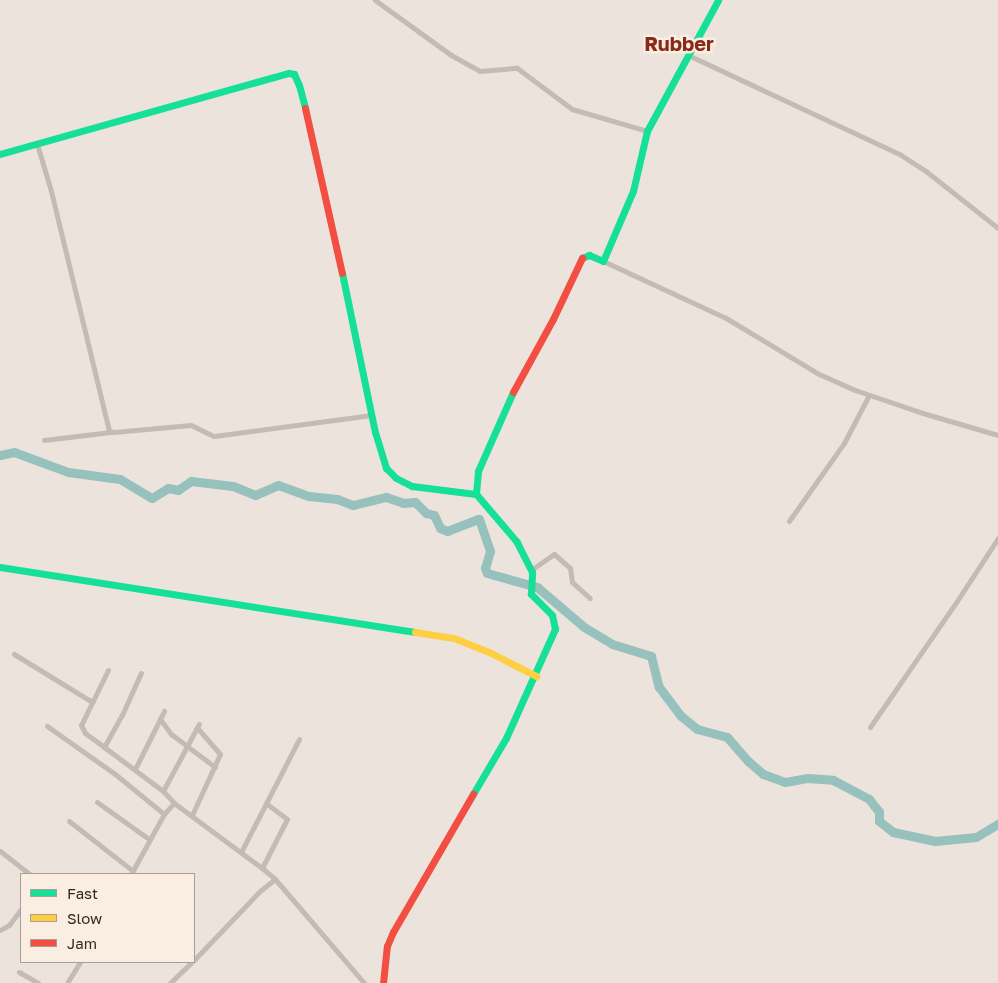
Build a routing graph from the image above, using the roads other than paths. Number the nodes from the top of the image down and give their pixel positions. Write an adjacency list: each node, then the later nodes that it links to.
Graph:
1 (375, 0): 4 (street)
2 (718, 0): 3 (street)
3 (688, 55): 4 (street); 7 (street)
4 (647, 131): 8 (street)
5 (37, 144): 6 (street); 10 (street); 11 (street)
6 (0, 154)
7 (998, 228)
8 (602, 261): 9 (street); 14 (street)
9 (869, 395): 12 (street); 15 (street)
10 (372, 415): 11 (street); 14 (street)
11 (111, 432): 13 (street)
12 (998, 435)
13 (44, 440)
14 (476, 494): 18 (street)
15 (789, 521)
16 (998, 538): 28 (street)
17 (0, 567): 23 (street)
18 (532, 574): 19 (street); 23 (street)
19 (590, 598)
20 (14, 654): 24 (street)
21 (108, 670): 24 (street)
22 (140, 674): 31 (street)
23 (536, 676): 58 (street)
24 (92, 702): 31 (street)
25 (164, 711): 26 (street)
26 (160, 719): 30 (street); 33 (street)
27 (46, 726): 38 (street)
28 (870, 727)
29 (299, 739): 37 (street)
30 (186, 745): 32 (street); 32 (street); 34 (street)
31 (104, 747): 33 (street)
32 (215, 767): 39 (street)
33 (135, 769): 34 (street)
34 (163, 791): 36 (street)
35 (97, 802): 41 (street)
36 (174, 803): 38 (street); 39 (street)
37 (267, 804): 43 (street); 44 (street)
38 (164, 814): 41 (street)
39 (192, 815): 43 (street)
40 (69, 821): 46 (street)
41 (150, 840): 46 (street)
42 (0, 851): 45 (street)
43 (241, 852): 44 (street)
44 (262, 868): 47 (street)
45 (28, 873)
46 (132, 873)
47 (275, 879): 50 (street); 57 (street)
48 (20, 910): 49 (street)
49 (0, 930)
50 (195, 959)
51 (79, 963): 55 (street)
52 (191, 963): 56 (street)
53 (19, 972): 54 (street)
54 (38, 983)
55 (67, 983)
56 (170, 983)
57 (364, 983)
58 (383, 983)

